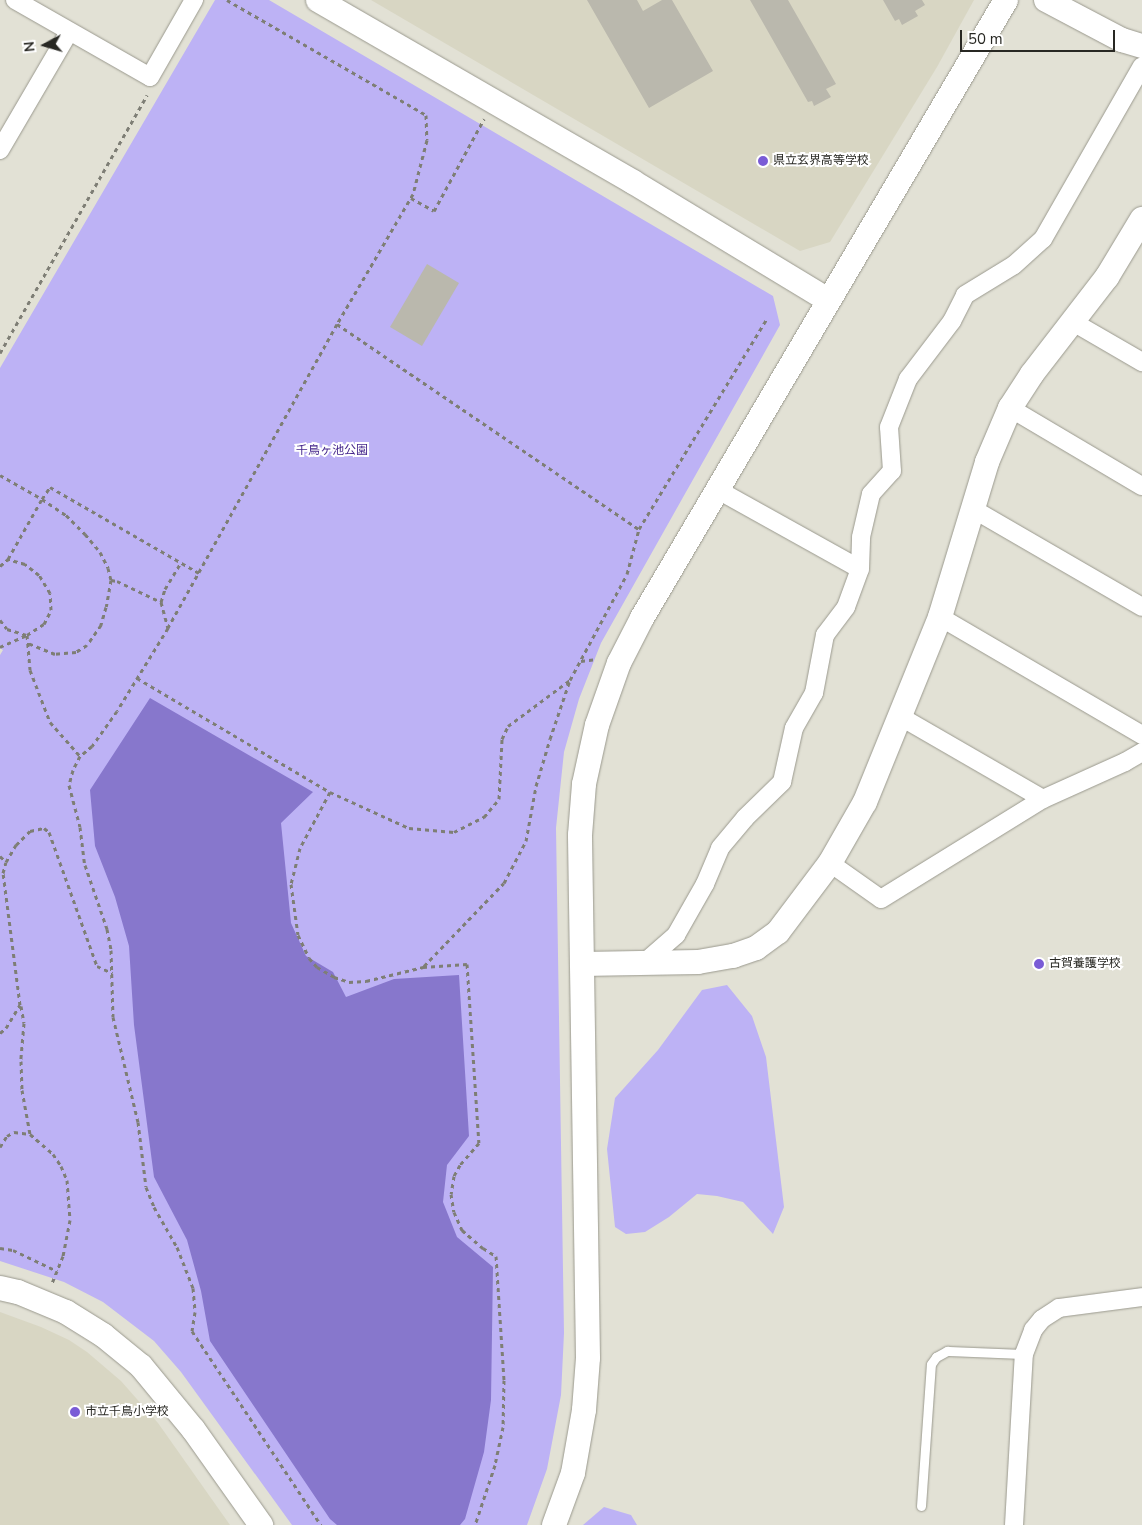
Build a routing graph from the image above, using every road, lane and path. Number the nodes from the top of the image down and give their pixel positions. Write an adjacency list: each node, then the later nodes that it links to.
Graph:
1 (15, 0): 7 (street)
2 (194, 0): 10 (street)
3 (227, 0): 13 (path)
4 (318, 0): 11 (street)
5 (1006, 0): 15 (street)
6 (1046, 0): 8 (street)
7 (69, 32): 10 (street); 12 (street)
8 (1142, 46)
9 (1142, 66): 31 (street)
10 (150, 77): 19 (path)
11 (494, 101): 13 (path); 15 (street)
12 (0, 150)
13 (411, 198): 18 (path)
14 (1139, 231): 17 (street)
15 (828, 300): 24 (street)
16 (766, 320): 27 (path)
17 (1073, 322): 20 (street); 21 (street)
18 (337, 324): 27 (path); 32 (path)
19 (0, 353)
20 (1142, 362)
21 (1010, 408): 23 (street); 26 (street)
22 (0, 475): 25 (path)
23 (1142, 486)
24 (718, 490): 31 (street); 54 (street)
25 (42, 499): 28 (path); 29 (path); 33 (path)
26 (973, 509): 35 (street); 36 (street)
27 (639, 529): 43 (path)
28 (8, 559): 30 (path); 39 (path)
29 (181, 562): 32 (path); 34 (path)
30 (0, 566)
31 (860, 569): 53 (street)
32 (199, 573): 38 (path)
33 (111, 580): 34 (path); 40 (path)
34 (160, 602): 38 (path)
35 (1142, 607)
36 (940, 617): 44 (street); 45 (street)
37 (0, 620): 39 (path)
38 (168, 628): 42 (path)
39 (27, 635): 40 (path); 41 (path)
40 (28, 643): 47 (path)
41 (0, 647)
42 (137, 678): 47 (path); 48 (path)
43 (570, 680): 48 (path); 55 (path)
44 (901, 717): 49 (street); 52 (street)
45 (1142, 735)
46 (1142, 752): 49 (street)
47 (80, 756): 56 (path)
48 (330, 792): 55 (path)
49 (1043, 799): 52 (street)
50 (0, 856): 51 (path)
51 (6, 862): 56 (path); 57 (path)
52 (830, 863): 53 (street)
53 (644, 962): 54 (street)
54 (582, 964): 69 (street)
55 (423, 967): 68 (path)
56 (112, 973): 67 (path)
57 (20, 1005): 58 (path); 59 (path)
58 (0, 1033)
59 (30, 1134): 60 (path); 61 (path)
60 (0, 1147)
61 (0, 1248)
62 (0, 1288): 66 (street)
63 (1142, 1297): 64 (street)
64 (1024, 1354): 65 (lane); 70 (street)
65 (921, 1506)
66 (260, 1525)
67 (321, 1525)
68 (474, 1525)
69 (554, 1525)
70 (1014, 1525)

